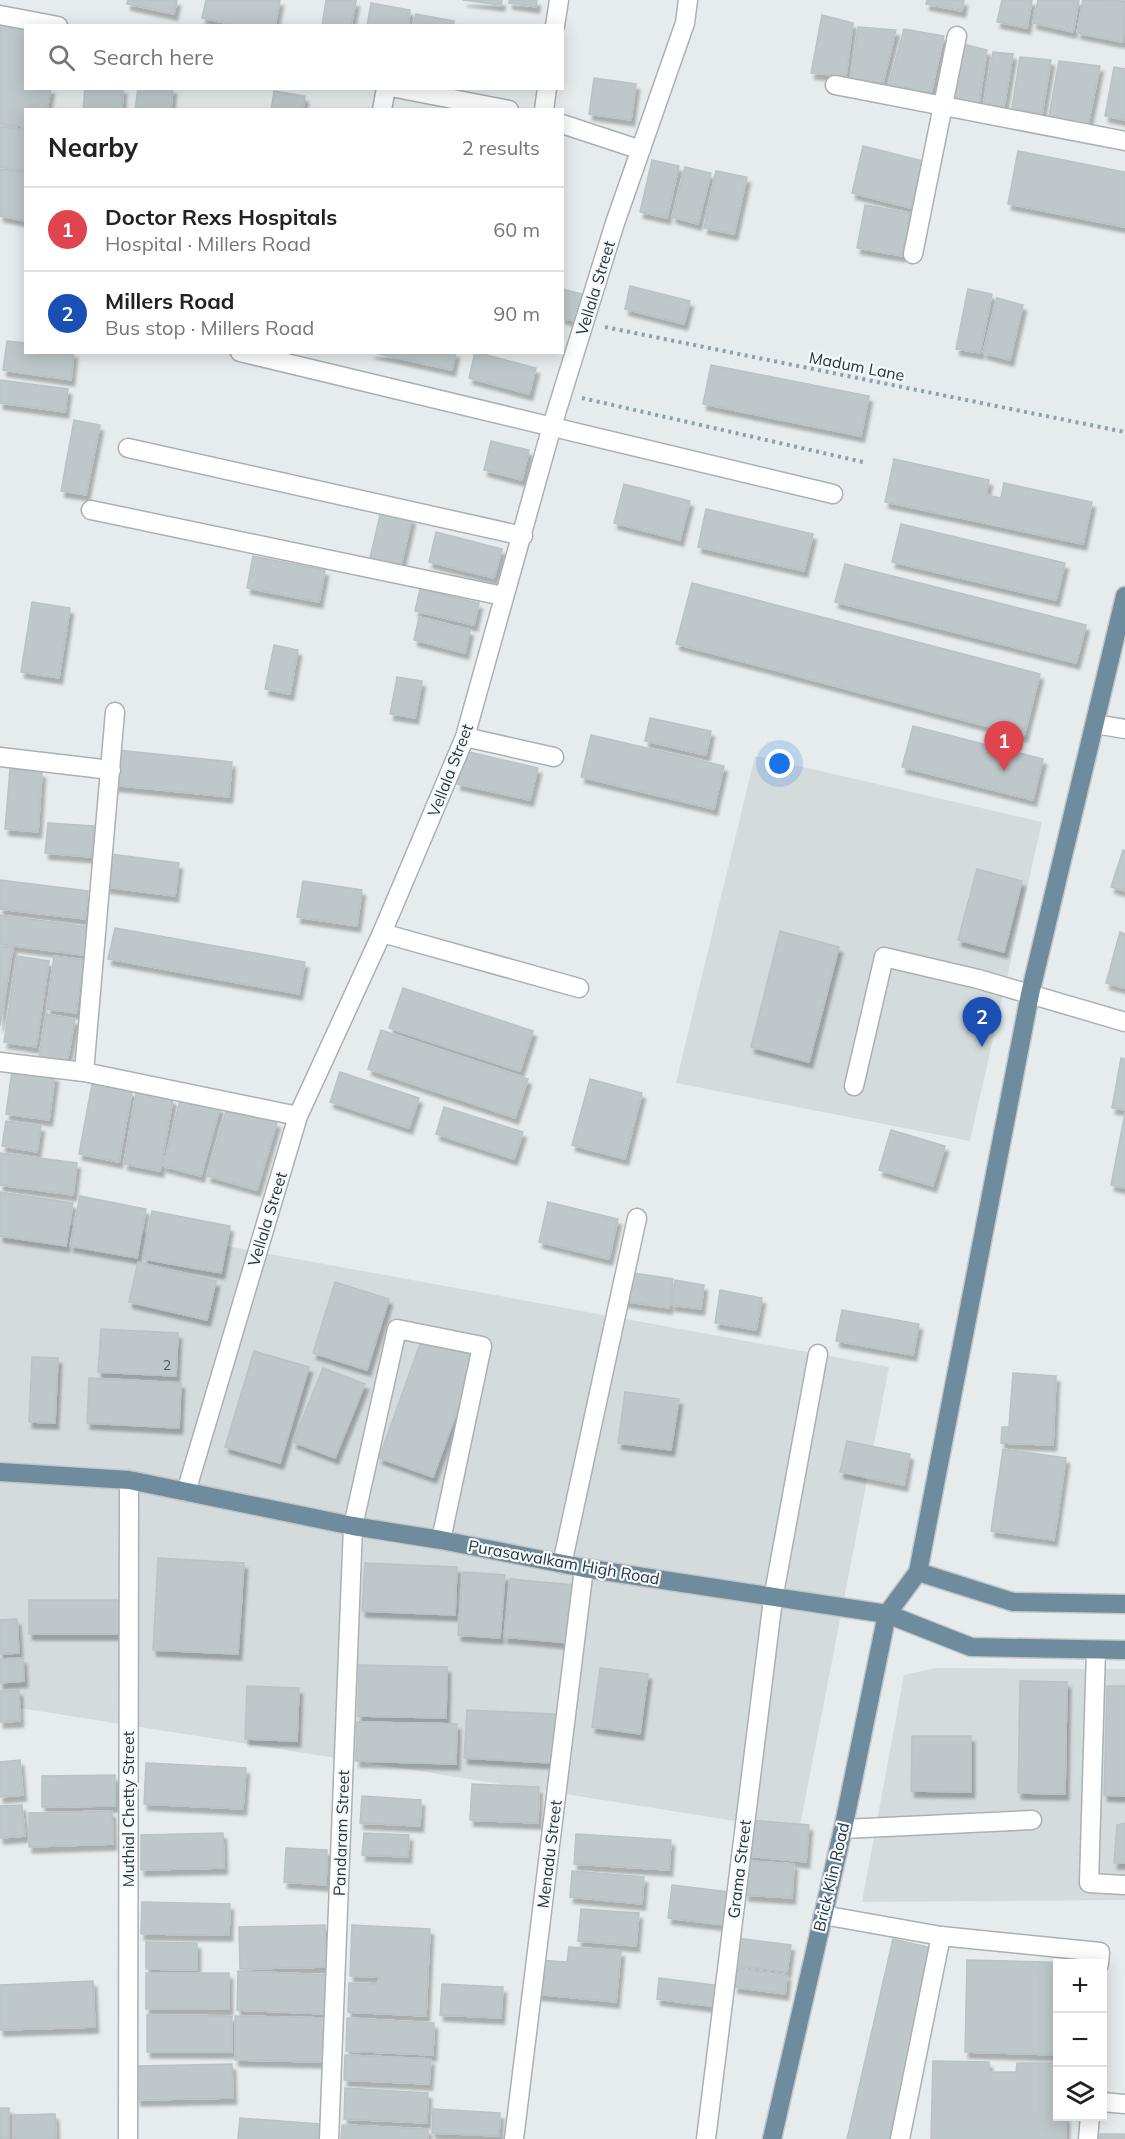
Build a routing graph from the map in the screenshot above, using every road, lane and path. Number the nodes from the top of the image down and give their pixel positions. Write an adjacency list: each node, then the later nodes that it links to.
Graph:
1 (559, 0): 5 (street)
2 (688, 0): 17 (street, Vellala Street)
3 (0, 15): 4 (street)
4 (47, 24)
5 (555, 24)
6 (957, 36): 11 (street)
7 (834, 85): 11 (street)
8 (386, 90): 12 (street)
9 (406, 90): 13 (street)
10 (547, 90): 14 (street)
11 (941, 107): 16 (street); 18 (street)
12 (382, 108)
13 (499, 108)
14 (544, 108)
15 (564, 125): 17 (street)
16 (1125, 141)
17 (641, 150): 19 (street, Vellala Street)
18 (913, 254)
19 (584, 323): 21 (street, Vellala Street); 23 (path, Madum Lane)
20 (248, 354): 22 (street)
21 (564, 394): 22 (street, Vellala Street); 25 (path)
22 (552, 426): 26 (street); 28 (street, Vellala Street)
23 (1125, 432)
24 (128, 448): 28 (street)
25 (863, 462)
26 (833, 494)
27 (91, 510): 29 (street)
28 (523, 536): 29 (street, Vellala Street)
29 (502, 596): 34 (street, Vellala Street)
30 (1125, 596): 32 (main road)
31 (116, 712): 37 (street)
32 (1095, 724): 33 (street); 40 (main road)
33 (1125, 729)
34 (465, 737): 36 (street); 38 (street, Vellala Street)
35 (0, 757): 37 (street)
36 (554, 758)
37 (111, 770): 43 (street)
38 (382, 933): 39 (street); 45 (street, Vellala Street)
39 (579, 988)
40 (1030, 994): 41 (street); 44 (street); 55 (main road)
41 (1125, 1022)
42 (0, 1062): 43 (street)
43 (84, 1072): 45 (street)
44 (854, 1086)
45 (298, 1116): 50 (street, Vellala Street)
46 (637, 1218): 53 (street)
47 (818, 1354): 56 (street, Grama Street)
48 (0, 1472): 49 (main road, Purasawalkam High Road)
49 (129, 1480): 50 (main road, Purasawalkam High Road); 70 (street, Muthial Chetty Street)
50 (186, 1492): 51 (main road, Purasawalkam High Road)
51 (352, 1526): 52 (main road, Purasawalkam High Road); 52 (street, Pandaram Street); 71 (street, Pandaram Street)
52 (441, 1540): 53 (main road, Purasawalkam High Road)
53 (562, 1564): 54 (main road, Purasawalkam High Road)
54 (584, 1568): 56 (main road, Purasawalkam High Road); 72 (street, Menadu Street)
55 (918, 1572): 57 (main road); 58 (main road)
56 (773, 1599): 58 (main road, Purasawalkam High Road); 73 (street, Grama Street)
57 (1125, 1604)
58 (887, 1614): 59 (main road, Purasawalkam High Road); 62 (main road, Brick Klin Road)
59 (1096, 1650): 60 (main road, Purasawalkam High Road); 63 (street)
60 (1125, 1650)
61 (1032, 1820): 62 (street)
62 (843, 1829): 64 (main road, Brick Klin Road)
63 (1125, 1885)
64 (823, 1915): 65 (street); 74 (main road, Brick Klin Road)
65 (941, 1936): 66 (street); 75 (street)
66 (1099, 1959)
67 (1107, 2102): 68 (street)
68 (1125, 2104)
69 (1090, 2121): 76 (street)
70 (128, 2139)
71 (329, 2139)
72 (514, 2139)
73 (706, 2139)
74 (772, 2139)
75 (900, 2139)
76 (1088, 2139)

